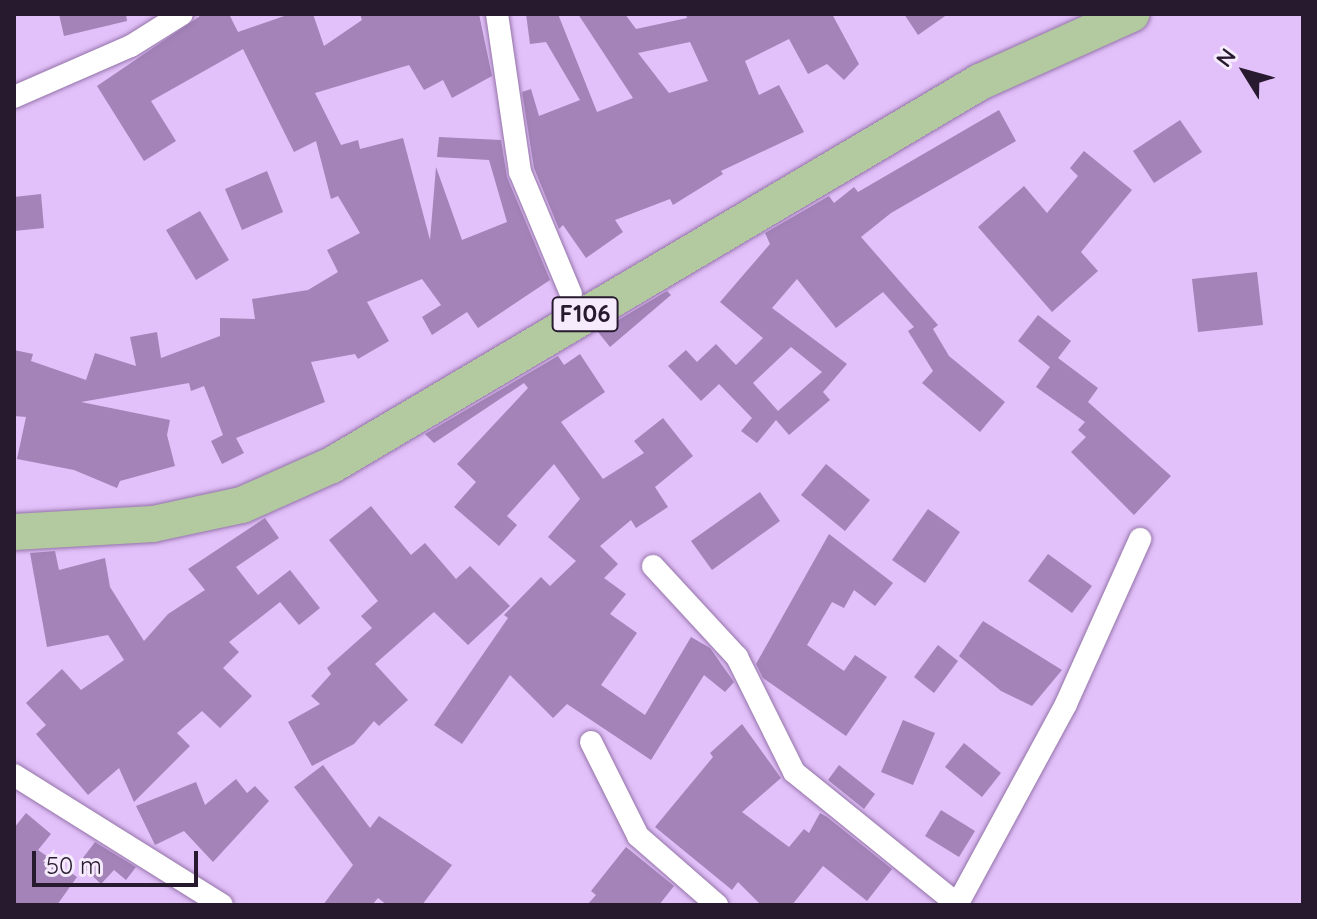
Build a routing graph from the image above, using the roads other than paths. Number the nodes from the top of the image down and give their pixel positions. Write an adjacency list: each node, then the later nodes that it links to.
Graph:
1 (182, 14): 5 (street)
2 (497, 14): 6 (street)
3 (1071, 14): 6 (main road, F106)
4 (1131, 14): 8 (main road, F106)
5 (14, 97)
6 (571, 294): 7 (main road, F106)
7 (14, 507)
8 (14, 532)
9 (1140, 539): 15 (street)
10 (653, 566): 15 (street)
11 (591, 742): 14 (street)
12 (14, 775): 13 (street)
13 (220, 904)
14 (717, 905)
15 (957, 905)

